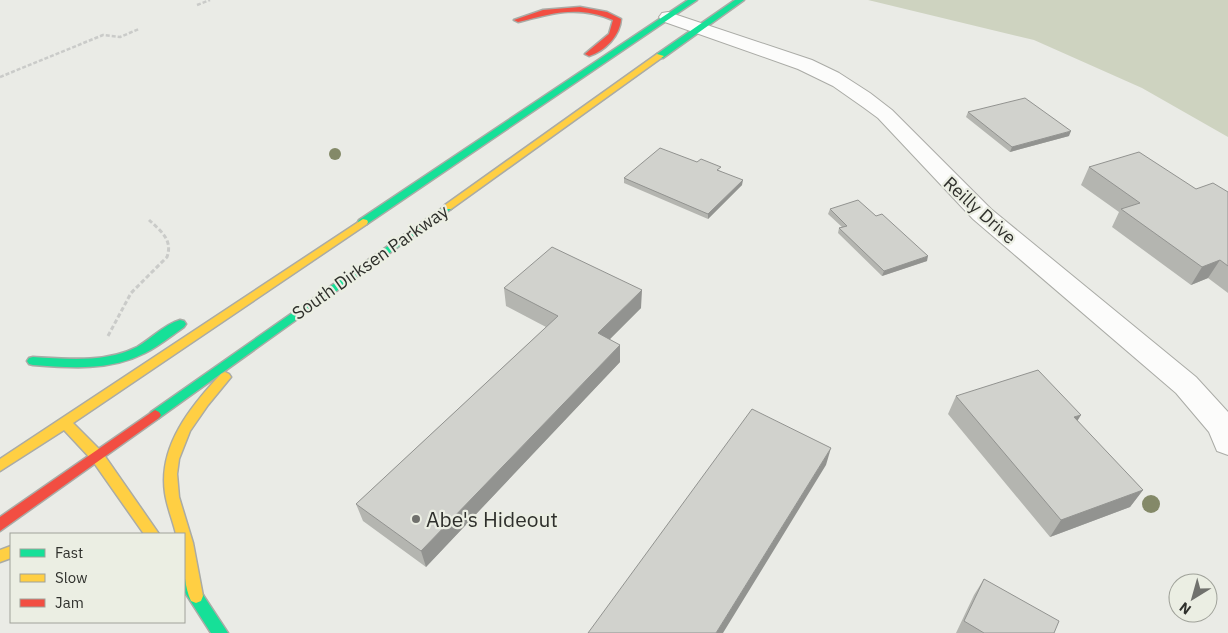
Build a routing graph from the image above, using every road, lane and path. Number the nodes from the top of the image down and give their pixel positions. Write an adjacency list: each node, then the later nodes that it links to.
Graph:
1 (210, 0): 4 (path)
2 (693, 0): 5 (main road, South Dirksen Parkway)
3 (740, 0): 8 (main road, South Dirksen Parkway)
4 (197, 5)
5 (668, 17): 8 (street, Reilly Drive); 12 (main road, South Dirksen Parkway)
6 (518, 20): 9 (main road)
7 (139, 29): 10 (path)
8 (699, 29): 17 (main road, South Dirksen Parkway); 21 (street, Reilly Drive)
9 (580, 61)
10 (1, 76)
11 (533, 93): 12 (main road)
12 (490, 137): 14 (main road, South Dirksen Parkway)
13 (149, 220): 18 (path)
14 (362, 223): 15 (main road); 20 (main road, South Dirksen Parkway)
15 (308, 244)
16 (191, 317): 19 (main road)
17 (262, 339): 22 (main road, South Dirksen Parkway); 26 (main road)
18 (106, 340)
19 (34, 362)
20 (65, 423): 22 (main road); 23 (main road, South Dirksen Parkway)
21 (1228, 442)
22 (97, 456): 24 (main road, South Dirksen Parkway); 25 (main road)
23 (0, 466)
24 (0, 524)
25 (151, 533)
26 (183, 533)
27 (185, 541): 29 (main road)
28 (185, 580): 29 (main road)
29 (196, 596): 30 (main road)
30 (220, 633)

